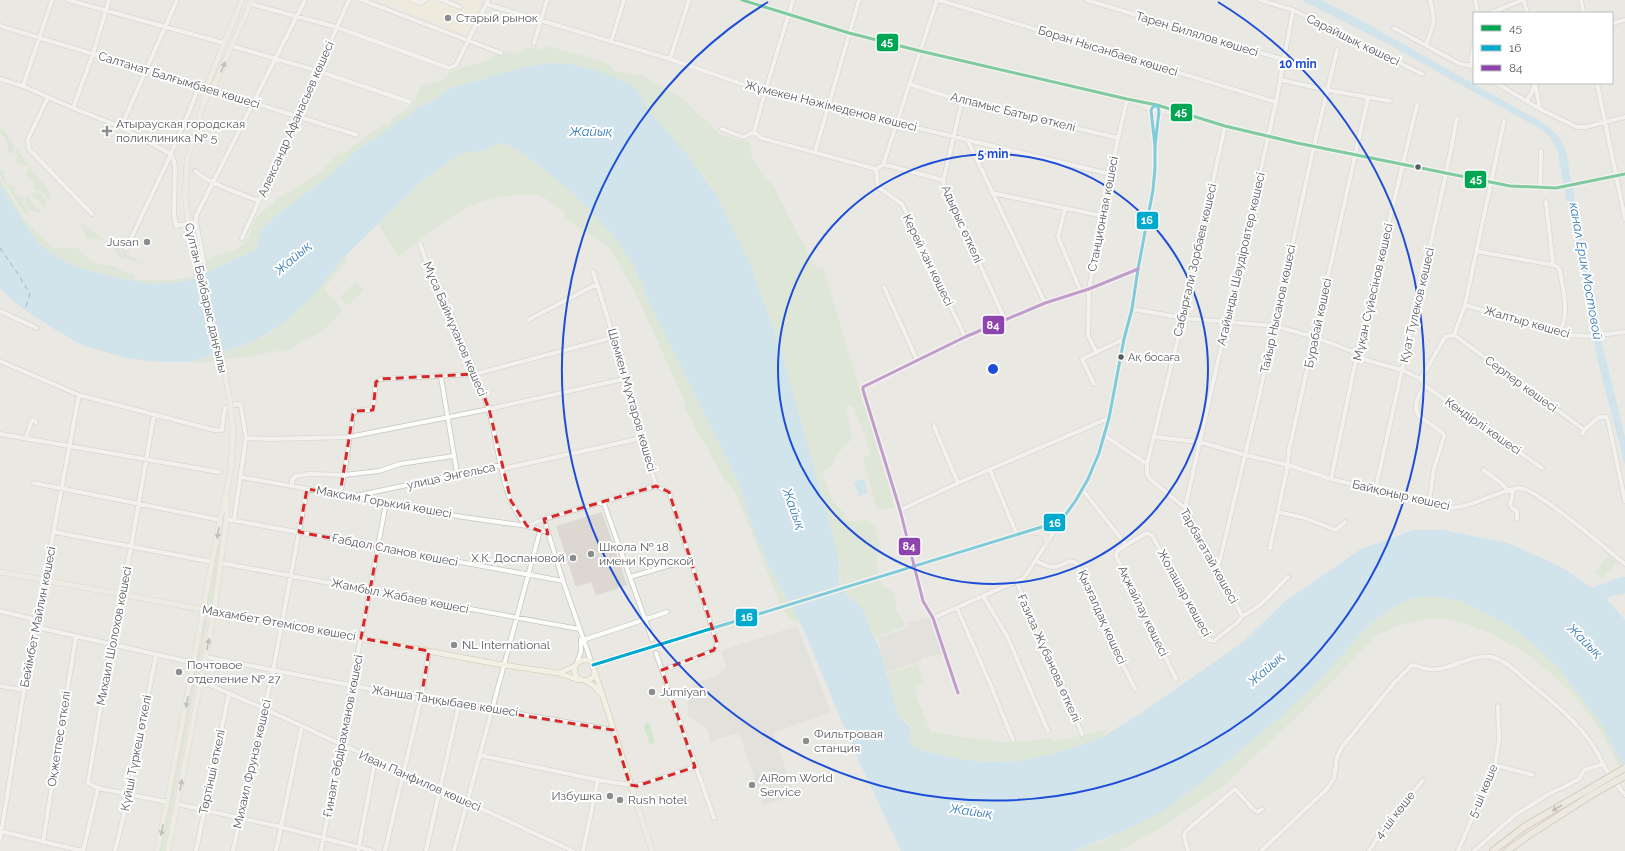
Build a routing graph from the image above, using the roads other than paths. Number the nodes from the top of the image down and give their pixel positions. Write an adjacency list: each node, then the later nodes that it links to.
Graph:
1 (52, 0): 44 (street)
2 (68, 0): 28 (street)
3 (109, 0): 28 (street)
4 (177, 0): 40 (street)
5 (242, 0): 47 (main road, Сұлтан Бейбарыс даңғылы)
6 (305, 0): 35 (street)
7 (349, 0): 41 (street, Александр Афанасьев көшесі)
8 (362, 0): 45 (street)
9 (412, 0): 10 (street)
10 (425, 0)
11 (442, 0): 27 (street)
12 (546, 0): 37 (street)
13 (624, 0): 46 (street)
14 (690, 0): 56 (street)
15 (742, 0): 34 (main road)
16 (793, 0): 34 (street)
17 (859, 0): 43 (street)
18 (938, 0): 53 (street); 85 (street, Боран Нысанбаев көшесі)
19 (1087, 0): 58 (street, Тарен Билялов көшесі)
20 (1260, 0): 29 (street, Сарайшық көшесі)
21 (1430, 0): 49 (street)
22 (1475, 0): 30 (street)
23 (1523, 0): 31 (street); 32 (street)
24 (1581, 0): 33 (street)
25 (252, 2): 35 (street); 50 (main road, Сұлтан Бейбарыс даңғылы)
26 (487, 2): 37 (street, Жұмекен Нәжімеденов көшесі); 45 (street)
27 (460, 7)
28 (106, 10): 40 (street); 55 (street)
29 (1293, 10): 58 (street, Агайынды Шәудіровтер көшесi); 62 (street, Сарайшық көшесі)
30 (1478, 12)
31 (1493, 12)
32 (1526, 12)
33 (1584, 12)
34 (789, 14): 43 (main road); 74 (street)
35 (297, 17): 41 (street); 57 (street)
36 (1625, 20): 38 (street)
37 (541, 21): 46 (street, Жұмекен Нәжімеденов көшесі); 48 (street)
38 (1613, 23)
39 (0, 26): 44 (street, Салтанат Балғымбаев көшесі)
40 (166, 27): 47 (street); 60 (street)
41 (336, 28): 45 (street); 61 (street, Александр Афанасьев көшесі)
42 (1394, 28): 49 (street)
43 (850, 32): 53 (main road); 90 (street)
44 (40, 38): 55 (street, Салтанат Балғымбаев көшесі); 69 (street)
45 (468, 40): 54 (street)
46 (611, 42): 56 (street, Жұмекен Нәжімеденов көшесі)
47 (224, 43): 71 (main road, Сұлтан Бейбарыс даңғылы)
48 (534, 43)
49 (1426, 45): 59 (street)
50 (232, 46): 57 (street); 72 (main road, Сұлтан Бейбарыс даңғылы, one-way to 50)
51 (1337, 50): 73 (street, Тайыр Нысанов көшесi)
52 (1473, 50): 59 (street)
53 (920, 51): 65 (street); 77 (main road)
54 (501, 53)
55 (93, 54): 60 (street, Салтанат Балғымбаев көшесі); 89 (street)
56 (670, 59): 74 (street, Жұмекен Нәжімеденов көшесі)
57 (276, 60): 61 (street); 83 (street)
58 (1285, 60): 64 (street, Агайынды Шәудіровтер көшесi)
59 (1473, 68)
60 (146, 71): 70 (street, Салтанат Балғымбаев көшесі); 103 (street)
61 (318, 71): 84 (street); 95 (street, Александр Афанасьев көшесі)
62 (1422, 74)
63 (0, 79): 69 (street)
64 (1281, 80): 73 (street); 85 (street, Агайынды Шәудіровтер көшесi)
65 (909, 84): 79 (street, Алпамыс Батыр өткелі); 100 (street)
66 (1498, 84): 82 (street)
67 (1535, 84): 82 (street); 91 (street)
68 (1597, 84): 99 (street)
69 (23, 86): 75 (street)
70 (198, 86): 71 (street, Салтанат Балғымбаев көшесі); 114 (street)
71 (206, 88): 72 (street, Салтанат Балғымбаев көшесі); 78 (main road, Сұлтан Бейбарыс даңғылы)
72 (213, 90): 78 (main road, Сұлтан Бейбарыс даңғылы); 83 (street, Салтанат Балғымбаев көшесі)
73 (1327, 90): 76 (street); 111 (street, Тайыр Нысанов көшесi)
74 (765, 92): 90 (street, Жұмекен Нәжімеденов көшесі); 105 (street)
75 (48, 97): 89 (street); 132 (street)
76 (1368, 98): 81 (street); 115 (street, Бурабай көшесi)
77 (1127, 99): 80 (main road); 109 (street, Станционная көшесі)
78 (204, 101): 216 (main road, Сұлтан Бейбарыс даңғылы, bridge)
79 (962, 101): 108 (street, Адырыс өткелі); 109 (street, Алпамыс Батыр өткелі)
80 (1133, 101): 86 (main road); 88 (main road)
81 (1390, 101)
82 (1526, 101): 91 (street)
83 (252, 102): 95 (street, Салтанат Балғымбаев көшесі); 125 (street)
84 (410, 102)
85 (1276, 102): 107 (street, Агайынды Шәудіровтер көшесi)
86 (1157, 105): 92 (main road); 93 (main road); 94 (main road)
87 (1417, 105): 117 (street, Мұқан Сүйесінов көшесі)
88 (1142, 107): 92 (main road); 101 (main road)
89 (73, 108): 103 (street)
90 (829, 108): 100 (street, Жұмекен Нәжімеденов көшесі); 113 (street)
91 (1540, 109): 99 (street)
92 (1151, 110): 93 (main road); 101 (main road)
93 (1159, 111): 94 (main road); 101 (main road)
94 (1181, 114): 101 (main road); 102 (main road)
95 (298, 116): 106 (street, Салтанат Балғымбаев көшесі); 129 (street, Александр Афанасьев көшесі)
96 (1625, 117): 99 (street)
97 (1457, 118): 121 (street, Қуат Түлеков көшесі)
98 (1504, 121): 126 (street)
99 (1605, 122): 123 (street)
100 (897, 123): 108 (street, Жұмекен Нәжімеденов көшесі); 116 (street)
101 (1155, 125): 142 (main road)
102 (1225, 126): 107 (main road); 152 (street, Сабырғали Зорбаев көшесі)
103 (121, 127): 114 (street)
104 (722, 129): 105 (street)
105 (754, 132): 113 (street)
106 (357, 135)
107 (1268, 136): 111 (main road); 155 (street, Агайынды Шәудіровтер көшесi)
108 (954, 138): 110 (street, Жұмекен Нәжімеденов көшесі); 124 (street, Адырыс өткелі)
109 (1118, 138): 120 (street, Станционная көшесі)
110 (968, 141): 120 (street, Жұмекен Нәжімеденов көшесі); 128 (street)
111 (1314, 146): 115 (main road); 156 (street, Тайыр Нысанов көшесi)
112 (1541, 151): 127 (street)
113 (815, 152): 118 (street)
114 (170, 154): 135 (street); 138 (street)
115 (1355, 155): 117 (main road); 163 (street, Бурабай көшесi)
116 (883, 165): 118 (street); 124 (street)
117 (1403, 165): 121 (main road); 166 (street, Мұқан Сүйесінов көшесі)
118 (876, 169): 162 (street, Керей хан көшесі)
119 (195, 171): 125 (street)
120 (1110, 174): 133 (street, Станционная көшесі)
121 (1446, 174): 126 (main road); 169 (street, Қуат Түлеков көшесі)
122 (1625, 174): 123 (main road)
123 (1616, 176): 127 (main road); 134 (street)
124 (943, 180): 154 (street, Адырыс өткелі)
125 (212, 181): 129 (street); 135 (street)
126 (1490, 182): 127 (main road); 139 (street)
127 (1540, 188)
128 (992, 193): 131 (street); 148 (street)
129 (259, 201): 136 (street, Александр Афанасьев көшесі)
130 (1546, 202): 141 (street)
131 (1065, 208): 133 (street); 147 (street)
132 (92, 214)
133 (1103, 216): 146 (street, Станционная көшесі)
134 (1625, 219)
135 (196, 222): 140 (street)
136 (242, 238)
137 (420, 244): 170 (street, Мұса Баймұханов көшесі)
138 (126, 249)
139 (1476, 252): 141 (street); 149 (street)
140 (204, 262)
141 (1553, 265): 159 (street)
142 (1138, 269): 146 (street); 150 (main road)
143 (593, 272): 144 (street, Шәмкен Мұхтаров көшесі)
144 (598, 286): 153 (street); 161 (street, Шәмкен Мұхтаров көшесі)
145 (884, 287): 167 (street)
146 (1089, 289): 147 (street); 165 (street, Станционная көшесі)
147 (1081, 292): 148 (street)
148 (1045, 303): 154 (street)
149 (1465, 305): 159 (street, Жалтыр көшесі); 160 (street)
150 (1132, 309): 152 (street); 164 (main road)
151 (0, 311): 157 (street)
152 (1183, 318): 155 (street); 186 (street, Сабырғали Зорбаев көшесі)
153 (528, 320)
154 (1005, 320): 162 (street)
155 (1227, 322): 156 (street); 190 (street, Агайынды Шәудіровтер көшесi)
156 (1274, 326): 163 (street); 192 (street, Тайыр Нысанов көшесi)
157 (37, 328)
158 (1625, 332): 159 (street, Жалтыр көшесі)
159 (1558, 334)
160 (1454, 335): 173 (street); 219 (street, Серпер көшесі)
161 (614, 337): 170 (street); 172 (street, Шәмкен Мұхтаров көшесі)
162 (965, 337): 167 (street)
163 (1315, 337): 166 (street); 196 (street, Бурабай көшесi)
164 (1124, 339): 165 (street); 180 (main road)
165 (1096, 352): 174 (street)
166 (1357, 355): 169 (street); 205 (street, Мұқан Сүйесінов көшесі)
167 (917, 360): 224 (street)
168 (0, 361): 176 (street)
169 (1402, 370): 173 (street); 214 (street, Қуат Түлеков көшесі)
170 (475, 374): 171 (street); 177 (street, Мұса Баймұханов көшесі)
171 (441, 377): 179 (street); 185 (street)
172 (624, 379): 177 (street); 189 (street, Шәмкен Мұхтаров көшесі)
173 (1421, 379): 175 (street)
174 (1094, 384)
175 (1424, 385): 198 (street, Кендірлі көшесі); 222 (street)
176 (79, 395): 178 (street); 191 (street, Бейімбет Майлин көшесі)
177 (489, 409): 179 (street); 197 (street, Мұса Баймұханов көшесі)
178 (154, 415): 188 (street); 194 (street, Михаил Шолохов көшесі)
179 (448, 418): 185 (street); 193 (street)
180 (1110, 418): 184 (main road); 199 (street)
181 (36, 422): 187 (street)
182 (934, 426): 207 (street)
183 (0, 434): 187 (street)
184 (1105, 436): 195 (street); 212 (main road)
185 (349, 437): 188 (street); 203 (street)
186 (1155, 437): 190 (street, Байқоңыр көшесi); 195 (street, Сабырғали Зорбаев көшесі)
187 (26, 438): 191 (street)
188 (246, 438): 204 (street)
189 (642, 438): 197 (street, улица Энгельса); 209 (street, Шәмкен Мұхтаров көшесі)
190 (1200, 442): 192 (street, Байқоңыр көшесi); 223 (street, Агайынды Шәудіровтер көшесi)
191 (70, 446): 194 (street); 210 (street, Бейімбет Майлин көшесі)
192 (1245, 455): 196 (street, Байқоңыр көшесi); 250 (street, Тайыр Нысанов көшесi)
193 (454, 456): 202 (street); 203 (street)
194 (146, 459): 201 (street); 220 (street, Михаил Шолохов көшесі)
195 (1147, 464): 223 (street, Тарбағатай көшесi)
196 (1288, 465): 205 (street, Байқоңыр көшесi); 225 (street, Бурабай көшесi)
197 (502, 467): 202 (street, улица Энгельса); 233 (street, Мұса Баймұханов көшесі)
198 (1542, 468)
199 (990, 470): 207 (street); 239 (street)
200 (1483, 470): 213 (street)
201 (219, 472)
202 (457, 473): 217 (street, улица Энгельса)
203 (344, 475): 208 (street); 215 (street)
204 (241, 476): 208 (street, Максим Горький көшесі); 230 (street)
205 (1331, 479): 214 (street, Байқоңыр көшесi)
206 (34, 483): 210 (street)
207 (958, 483): 224 (street)
208 (292, 486): 211 (street, Максим Горький көшесі)
209 (656, 486): 218 (street); 245 (street, Шәмкен Мұхтаров көшесі)
210 (63, 488): 220 (street); 236 (street, Бейімбет Майлин көшесі)
211 (307, 489): 215 (street, Максим Горький көшесі); 237 (street, Михаил Фрунзе көшесі)
212 (1082, 489): 231 (main road); 240 (street, Ақжайлау көшесі)
213 (1511, 490): 222 (street, Байқоңыр көшесi); 228 (street); 249 (street, Байқоңыр көшесi)
214 (1375, 491): 222 (street, Байқоңыр көшесi)
215 (340, 494): 217 (street, Максим Горький көшесі)
216 (227, 495): 226 (main road, Сұлтан Бейбарыс даңғылы); 229 (main road, Сұлтан Бейбарыс даңғылы)
217 (353, 497): 221 (street, Максим Горький көшесі)
218 (603, 501): 227 (street); 254 (street)
219 (1625, 501)
220 (139, 503): 229 (street); 242 (street, Михаил Шолохов көшесі)
221 (386, 503): 233 (street, Максим Горький көшесі); 243 (street, Ғинаят Әбдірахманов көшесі)
222 (1429, 503)
223 (1185, 508): 250 (street, Тарбағатай көшесi)
224 (900, 510): 269 (street)
225 (1278, 512): 232 (street); 244 (street, Бурабай көшесi)
226 (226, 519): 230 (street, Ғабдол Сланов көшесі); 248 (main road, Сұлтан Бейбарыс даңғылы)
227 (544, 519): 233 (street); 238 (street)
228 (1517, 519)
229 (220, 520): 247 (main road, Сұлтан Бейбарыс даңғылы, one-way to 247)
230 (234, 520): 237 (street, Ғабдол Сланов көшесі)
231 (1061, 522): 235 (main road); 241 (street, Ғазиза Жұбанова өткелі)
232 (1345, 522)
233 (527, 526): 234 (street, Максим Горький көшесі)
234 (540, 531): 238 (street, Максим Горький көшесі); 252 (street)
235 (1029, 531): 239 (main road); 241 (main road)
236 (54, 532): 242 (street); 256 (street, Бейімбет Майлин көшесі)
237 (299, 532): 243 (street, Ғабдол Сланов көшесі); 253 (street, Михаил Фрунзе көшесі)
238 (548, 532): 257 (street)
239 (1017, 535): 285 (main road, bridge)
240 (1126, 545): 267 (street, Жолашар көшесi); 292 (street, Ақжайлау көшесі)
241 (1046, 546): 246 (street, Ғазиза Жұбанова өткелі)
242 (131, 547): 247 (street); 260 (street, Михаил Шолохов көшесі)
243 (378, 547): 252 (street, Ғабдол Сланов көшесі); 259 (street, Ғинаят Әбдірахманов көшесі)
244 (1270, 548)
245 (691, 559): 254 (street); 288 (street, Шәмкен Мұхтаров көшесі)
246 (1036, 561): 258 (street, Ғазиза Жұбанова өткелі); 298 (street, Қызғалдақ көшесі)
247 (213, 562): 263 (main road, Сұлтан Бейбарыс даңғылы)
248 (221, 563): 253 (street, Жамбыл Жабаев көшесі); 265 (main road, Сұлтан Бейбарыс даңғылы)
249 (1625, 564)
250 (1218, 568): 267 (street, Тарбағатай көшесi)
251 (0, 572): 256 (main road, Махамбет Өтемісов көшесі)
252 (528, 575): 257 (street, Ғабдол Сланов көшесі); 268 (street)
253 (291, 576): 259 (street, Жамбыл Жабаев көшесі); 272 (street, Михаил Фрунзе көшесі)
254 (630, 577): 270 (street)
255 (1288, 577): 267 (street)
256 (45, 580): 260 (main road, Махамбет Өтемісов көшесі); 271 (street, Бейімбет Майлин көшесі)
257 (563, 581): 274 (street)
258 (1017, 582): 261 (street, Ғазиза Жұбанова өткелі); 311 (street, Ғазиза Жұбанова өткелі)
259 (370, 590): 268 (street, Жамбыл Жабаев көшесі); 276 (street, Ғинаят Әбдірахманов көшесі)
260 (121, 595): 263 (main road, Махамбет Өтемісов көшесі); 279 (street, Михаил Шолохов көшесі)
261 (983, 596): 262 (street, Ғазиза Жұбанова өткелі); 310 (street)
262 (957, 608): 269 (street, Ғазиза Жұбанова өткелі); 312 (street)
263 (204, 610): 265 (main road, Махамбет Өтемісов көшесі); 284 (main road, Сұлтан Бейбарыс даңғылы)
264 (0, 611): 271 (street)
265 (214, 612): 272 (main road, Махамбет Өтемісов көшесі); 283 (main road, Сұлтан Бейбарыс даңғылы, one-way to 265)
266 (667, 612): 270 (street)
267 (1242, 616)
268 (516, 618): 274 (street, Жамбыл Жабаев көшесі); 287 (street)
269 (933, 618): 301 (street)
270 (645, 619): 277 (street); 278 (street)
271 (37, 620): 273 (street, Бейімбет Майлин көшесі)
272 (282, 624): 276 (main road, Махамбет Өтемісов көшесі); 289 (street, Михаил Фрунзе көшесі)
273 (36, 627): 275 (street); 299 (street, Бейімбет Майлин көшесі)
274 (580, 631): 278 (street); 286 (street)
275 (76, 636): 279 (street); 342 (street, Оқжетпес өткелі)
276 (361, 638): 280 (main road, Махамбет Өтемісов көшесі); 297 (street, Ғинаят Әбдірахманов көшесі)
277 (652, 639)
278 (583, 640): 285 (street)
279 (112, 644): 282 (street); 326 (street, Михаил Шолохов көшесі)
280 (429, 651): 287 (main road, Махамбет Өтемісов көшесі); 303 (street)
281 (656, 653): 288 (street)
282 (156, 655): 284 (street); 329 (street, Күйші Түркеш өткелі)
283 (206, 657): 289 (street, Жанша Таңқыбаев көшесі); 294 (main road, Сұлтан Бейбарыс даңғылы)
284 (194, 663): 331 (main road, Сұлтан Бейбарыс даңғылы, one-way to 331)
285 (592, 663): 286 (main road); 290 (main road)
286 (576, 664): 291 (main road); 293 (main road)
287 (503, 665): 291 (main road, Махамбет Өтемісов көшесі); 307 (street)
288 (662, 670): 318 (street)
289 (273, 671): 297 (street, Жанша Таңқыбаев көшесі); 306 (street, Михаил Фрунзе көшесі)
290 (595, 672): 295 (main road); 302 (main road)
291 (558, 673): 293 (main road, Махамбет Өтемісов көшесі)
292 (1176, 679)
293 (579, 680): 295 (main road, Махамбет Өтемісов көшесі)
294 (201, 681): 300 (street, Иван Панфилов көшесі); 333 (main road, Сұлтан Бейбарыс даңғылы, one-way to 294)
295 (586, 681): 302 (main road)
296 (0, 686): 299 (street)
297 (353, 686): 303 (street, Жанша Таңқыбаев көшесі); 313 (street, Ғинаят Әбдірахманов көшесі)
298 (1135, 689)
299 (24, 690): 339 (street, Бейімбет Майлин көшесі)
300 (229, 693): 306 (street, Иван Панфилов көшесі); 335 (street, Төртінші өткелі)
301 (958, 693)
302 (603, 696): 309 (main road)
303 (421, 699): 304 (street, Жанша Таңқыбаев көшесі); 320 (street)
304 (459, 704): 307 (street, Жанша Таңқыбаев көшесі); 327 (street)
305 (1498, 706): 317 (street, 5-шi көше)
306 (265, 709): 308 (street, Иван Панфилов көшесі); 336 (street, Михаил Фрунзе көшесі)
307 (491, 709): 309 (street, Жанша Таңқыбаев көшесі); 314 (street)
308 (302, 726): 313 (street, Иван Панфилов көшесі); 338 (street)
309 (613, 730): 325 (main road)
310 (1048, 731)
311 (1082, 734)
312 (1012, 740)
313 (342, 746): 315 (street, Иван Панфилов көшесі); 340 (street, Ғинаят Әбдірахманов көшесі)
314 (479, 755): 323 (street); 332 (street)
315 (375, 761): 320 (street, Иван Панфилов көшесі); 343 (street)
316 (1603, 764): 330 (street); 360 (street); 363 (street)
317 (1495, 765): 321 (street); 362 (street, 5-шi көше)
318 (695, 767): 325 (street); 337 (street)
319 (1625, 768): 328 (highway, bridge)
320 (404, 774): 327 (street, Иван Панфилов көшесі); 353 (street)
321 (1533, 775)
322 (1625, 776): 328 (highway, bridge)
323 (598, 780): 325 (street); 357 (street)
324 (1423, 780): 361 (street, 4-шi көше)
325 (630, 785): 358 (main road)
326 (98, 788): 329 (street); 344 (street)
327 (440, 790): 332 (street, Иван Панфилов көшесі); 354 (street)
328 (1592, 791): 364 (highway, one-way to 364); 365 (highway)
329 (129, 794): 331 (street); 345 (street, Күйші Түркеш өткелі)
330 (1625, 795)
331 (168, 802): 346 (main road, Сұлтан Бейбарыс даңғылы, one-way to 346)
332 (467, 802): 355 (street); 356 (street, Иван Панфилов көшесі)
333 (177, 804): 335 (street); 347 (main road, Сұлтан Бейбарыс даңғылы)
334 (1262, 809): 359 (street)
335 (204, 810): 336 (street); 348 (street, Төртінші өткелі)
336 (240, 818): 338 (street); 349 (street, Михаил Фрунзе көшесі)
337 (714, 818)
338 (281, 827): 340 (street); 350 (street)
339 (1, 831): 341 (street, Бейімбет Майлин көшесі); 342 (street)
340 (324, 838): 343 (street); 351 (street, Ғинаят Әбдірахманов көшесі)
341 (0, 840)
342 (43, 842): 344 (street)
343 (358, 849): 352 (street)
344 (82, 851)
345 (115, 851)
346 (157, 851)
347 (168, 851)
348 (196, 851)
349 (233, 851)
350 (276, 851)
351 (321, 851)
352 (373, 851)
353 (385, 851)
354 (426, 851)
355 (454, 851)
356 (572, 851)
357 (583, 851)
358 (652, 851)
359 (1188, 851)
360 (1261, 851)
361 (1369, 851)
362 (1458, 851)
363 (1474, 851)
364 (1493, 851)
365 (1507, 851)

